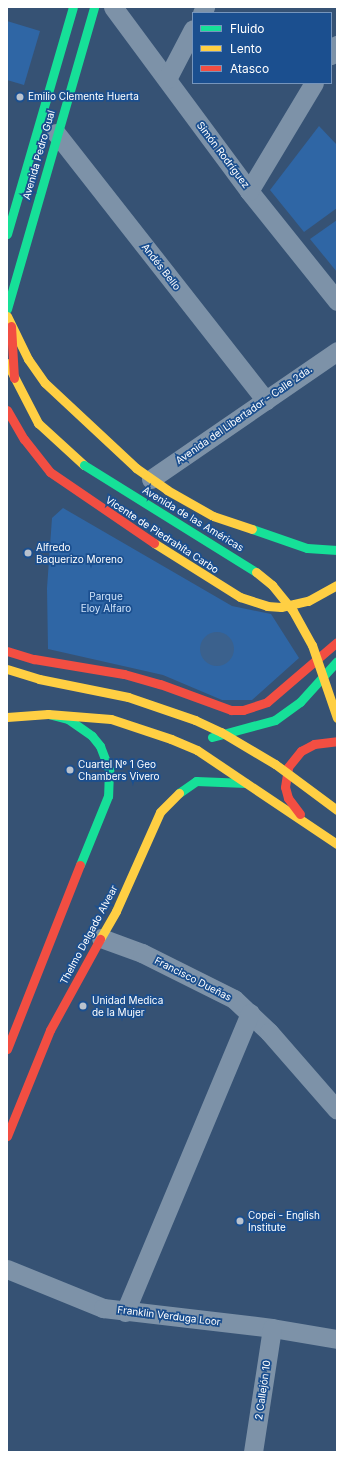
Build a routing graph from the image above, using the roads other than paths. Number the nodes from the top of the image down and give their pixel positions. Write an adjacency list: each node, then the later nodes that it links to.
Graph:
1 (74, 7): 9 (main road, Avenida Pedro Gual)
2 (94, 7): 7 (main road, Avenida Pedro Gual)
3 (113, 7): 5 (street, Simón Rodríguez)
4 (192, 31): 5 (street)
5 (167, 80): 8 (street, Simón Rodríguez)
6 (313, 84): 8 (street)
7 (56, 133): 11 (main road, Avenida Pedro Gual); 17 (street, Andés Bello)
8 (250, 191): 10 (street, Simón Rodríguez)
9 (7, 234)
10 (337, 300)
11 (7, 309)
12 (7, 316): 13 (main road)
13 (11, 326): 16 (main road); 19 (main road)
14 (337, 351): 17 (street, Avenida del Libertador - Calle 2da.)
15 (7, 363): 16 (main road, Avenida de las Américas)
16 (14, 378): 28 (main road, Avenida de las Américas, bridge)
17 (266, 401): 19 (street, Avenida del Libertador - Calle 2da.)
18 (7, 410): 21 (main road, Vicente de Piedrahíta Carbo)
19 (151, 479): 20 (main road)
20 (337, 550)
21 (337, 585)
22 (337, 642): 23 (main road)
23 (7, 651)
24 (337, 661): 29 (main road)
25 (7, 668): 32 (main road, bridge)
26 (48, 714): 27 (main road); 29 (main road); 37 (main road)
27 (7, 717)
28 (337, 718)
29 (171, 739): 31 (main road)
30 (337, 740): 33 (main road)
31 (246, 782): 33 (main road); 35 (main road, Thelmo Delgado Alvear)
32 (337, 810)
33 (305, 821): 34 (main road)
34 (337, 844)
35 (101, 938): 36 (street, Francisco Dueñas); 39 (main road, Thelmo Delgado Alvear)
36 (250, 1013): 38 (street, Francisco Dueñas); 41 (street)
37 (7, 1049)
38 (337, 1110)
39 (7, 1136)
40 (7, 1269): 41 (street, Franklin Verduga Loor)
41 (125, 1312): 42 (street, Franklin Verduga Loor)
42 (272, 1328): 43 (street, Franklin Verduga Loor); 44 (street, 2 Callejón 10)
43 (337, 1339)
44 (254, 1452)

